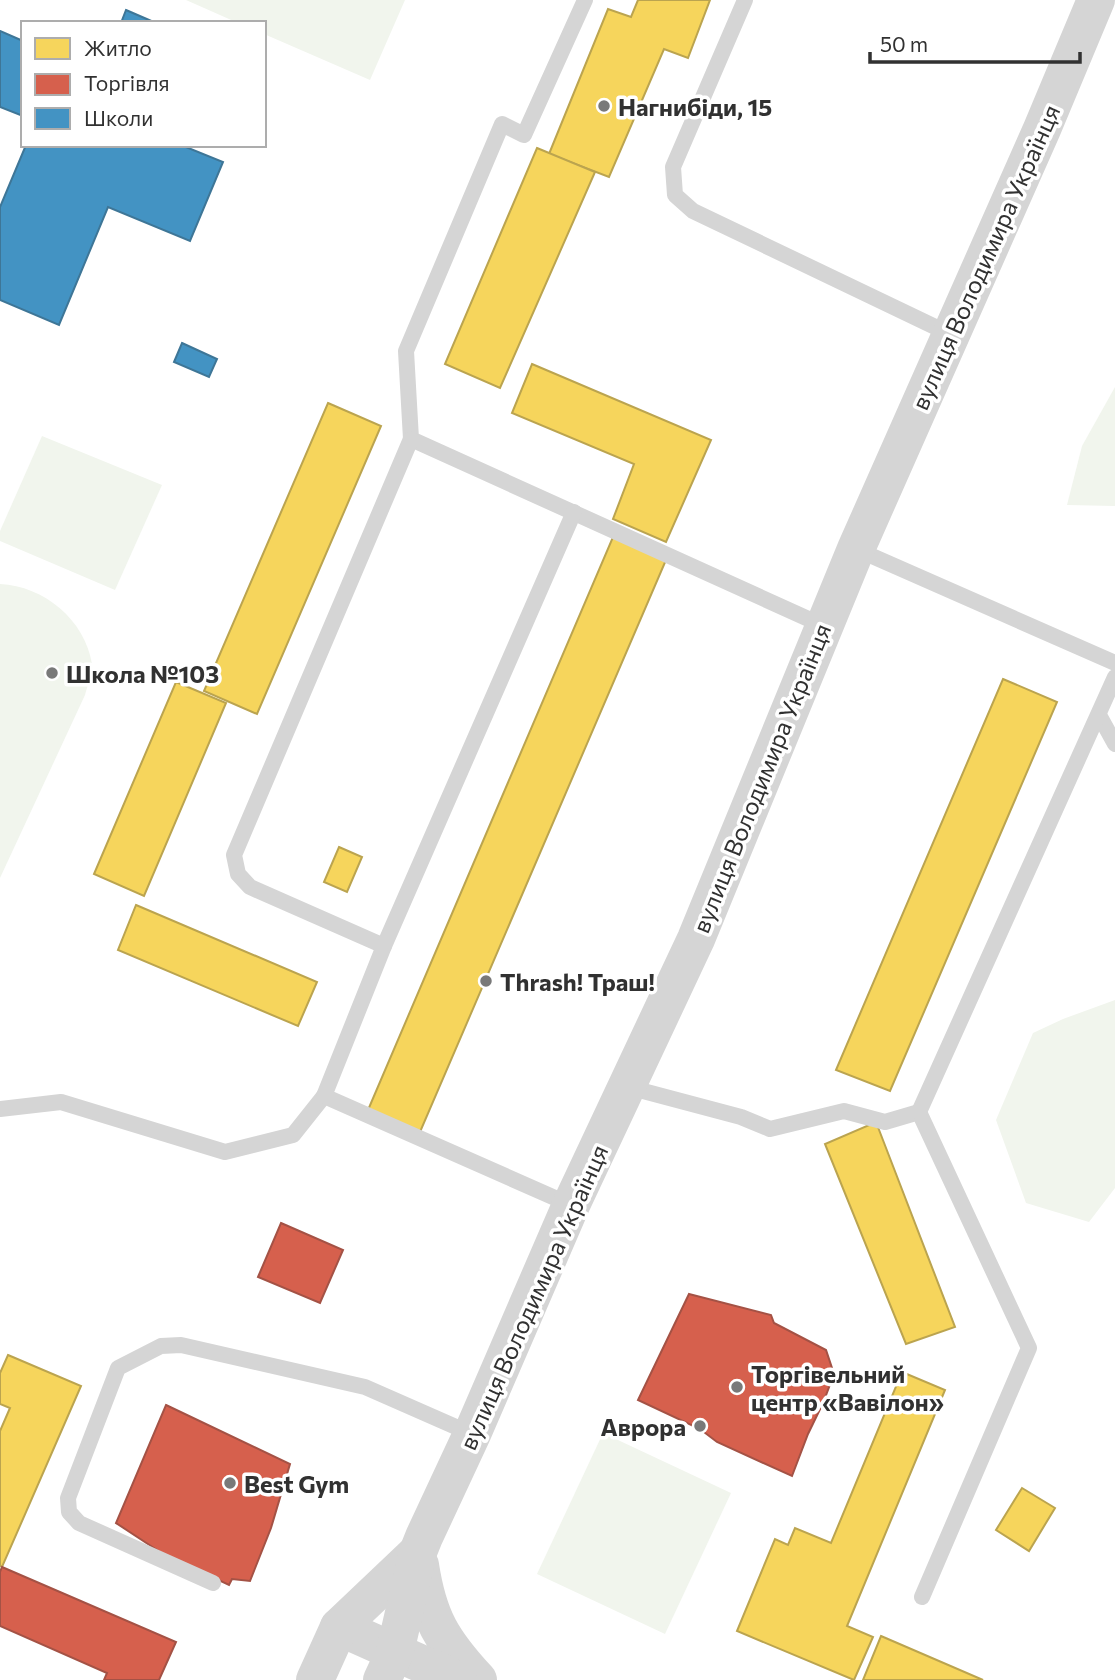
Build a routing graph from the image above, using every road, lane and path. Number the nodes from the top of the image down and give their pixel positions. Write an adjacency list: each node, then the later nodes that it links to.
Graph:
1 (585, 0): 5 (lane)
2 (745, 0): 4 (lane)
3 (1096, 0): 4 (street, вулиця Володимира Українця)
4 (952, 335): 7 (street, вулиця Володимира Українця)
5 (411, 439): 6 (lane); 13 (lane)
6 (575, 512): 8 (lane); 13 (lane)
7 (856, 549): 8 (street, вулиця Володимира Українця); 9 (lane)
8 (824, 626): 14 (street, вулиця Володимира Українця)
9 (1115, 663)
10 (1115, 677): 11 (lane)
11 (1099, 715): 12 (lane); 17 (lane)
12 (1115, 744)
13 (384, 946): 15 (lane)
14 (628, 1087): 17 (lane); 18 (street, вулиця Володимира Українця)
15 (324, 1096): 16 (lane); 18 (lane)
16 (0, 1110)
17 (919, 1112): 22 (lane)
18 (572, 1205): 19 (street, вулиця Володимира Українця)
19 (472, 1434): 20 (street, вулиця Володимира Українця); 21 (lane)
20 (418, 1552): 23 (street, вулиця Володимира Українця); 24 (street, вулиця Володимира Українця); 27 (street)
21 (213, 1583)
22 (922, 1597)
23 (339, 1627): 24 (street); 25 (street, вулиця Володимира Українця)
24 (389, 1666): 26 (street)
25 (315, 1680)
26 (458, 1680)
27 (478, 1680)

